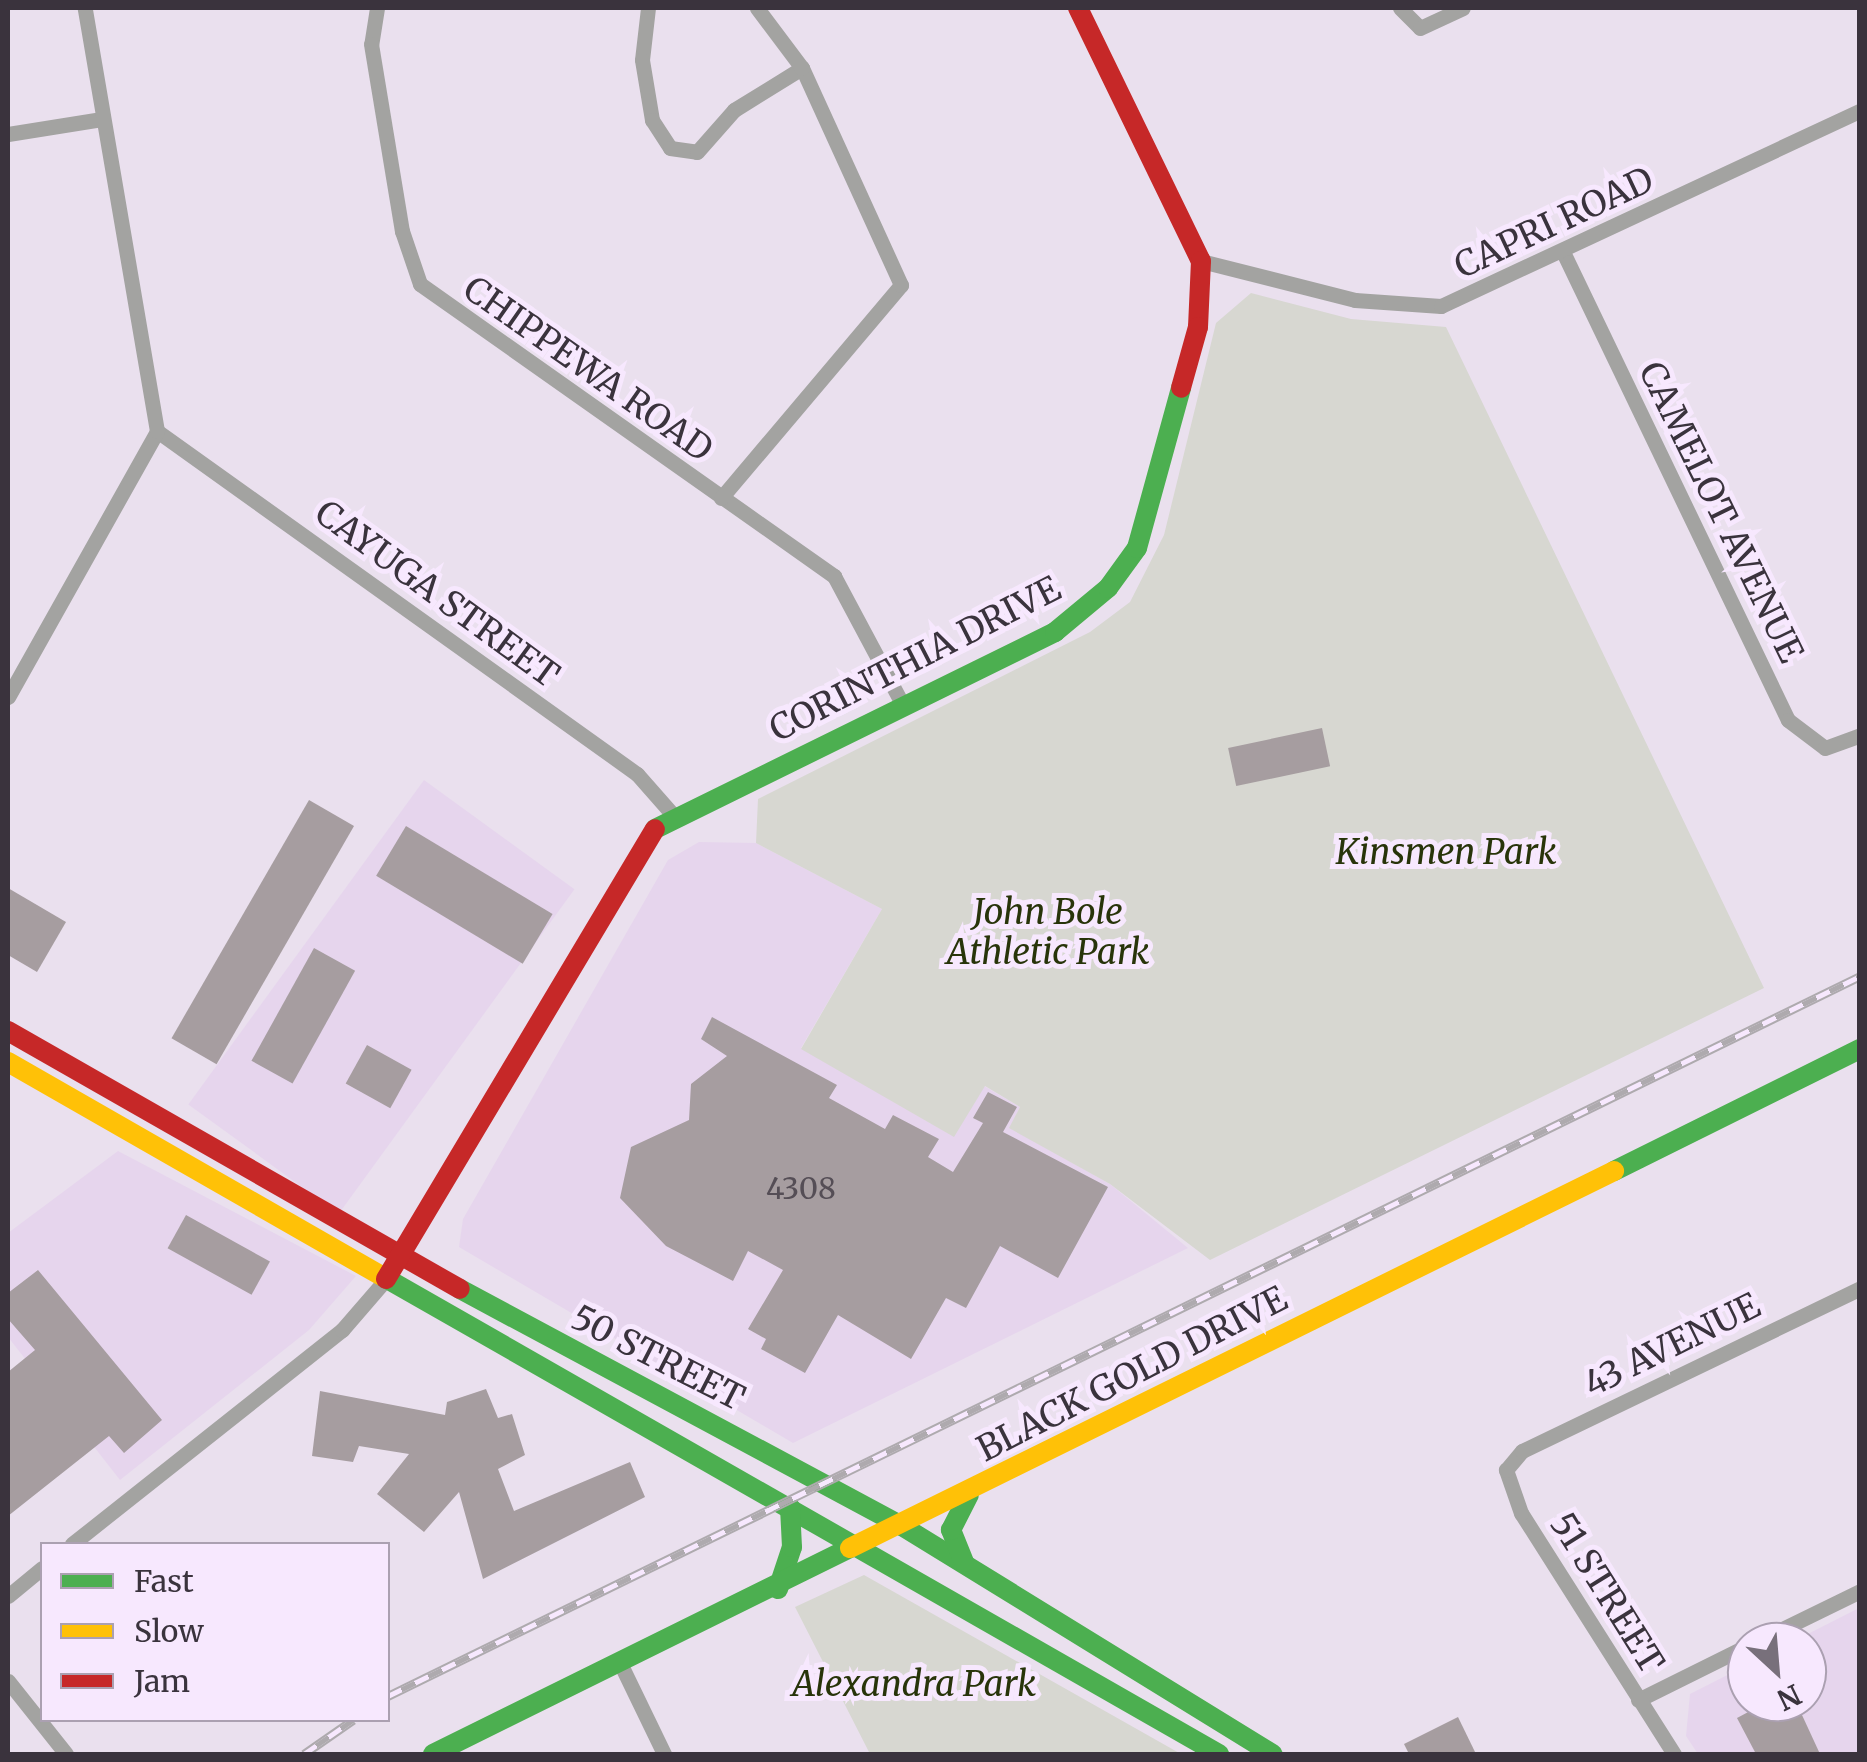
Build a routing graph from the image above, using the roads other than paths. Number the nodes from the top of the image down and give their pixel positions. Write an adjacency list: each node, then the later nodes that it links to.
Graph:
1 (85, 8): 10 (street)
2 (377, 8): 15 (street, CHIPPEWA ROAD)
3 (648, 8): 8 (street)
4 (758, 8): 8 (street)
5 (1078, 8): 13 (main road, CORINTHIA DRIVE)
6 (1400, 8): 7 (street)
7 (1463, 8)
8 (802, 68): 15 (street)
9 (1860, 111): 12 (street, CAPRI ROAD)
10 (102, 118): 11 (street); 14 (street)
11 (8, 134)
12 (1564, 254): 13 (street, CAPRI ROAD); 18 (street, CAMELOT AVENUE)
13 (1201, 261): 17 (main road, CORINTHIA DRIVE)
14 (158, 431): 16 (street); 19 (street, CAYUGA STREET)
15 (721, 498): 17 (street, CHIPPEWA ROAD)
16 (8, 693)
17 (904, 707): 19 (main road, CORINTHIA DRIVE)
18 (1860, 735)
19 (672, 816): 23 (main road, CORINTHIA DRIVE)
20 (8, 1031): 23 (main road, 50 STREET)
21 (1860, 1048): 27 (main road, BLACK GOLD DRIVE)
22 (8, 1062): 24 (main road, 50 STREET)
23 (401, 1255): 24 (main road, CORINTHIA DRIVE); 29 (main road, 50 STREET)
24 (386, 1278): 28 (main road, 50 STREET); 30 (street)
25 (1860, 1288): 26 (street, 43 AVENUE)
26 (1513, 1459): 41 (street, 51 STREET)
27 (972, 1492): 29 (main road, BLACK GOLD DRIVE); 32 (main road)
28 (790, 1507): 31 (main road, 50 STREET); 34 (main road)
29 (902, 1526): 31 (main road, BLACK GOLD DRIVE); 32 (main road, 50 STREET)
30 (75, 1542)
31 (862, 1547): 34 (main road, BLACK GOLD DRIVE); 47 (main road, 50 STREET)
32 (965, 1564): 48 (main road, 50 STREET)
33 (40, 1570): 36 (street)
34 (778, 1588): 39 (main road, BLACK GOLD DRIVE)
35 (1860, 1591): 37 (street)
36 (8, 1596)
37 (1797, 1622)
38 (1727, 1656): 41 (street)
39 (622, 1666): 45 (main road, BLACK GOLD DRIVE); 46 (street)
40 (8, 1681): 42 (street)
41 (1638, 1700): 49 (street, 51 STREET)
42 (40, 1721)
43 (41, 1722): 44 (street)
44 (66, 1754)
45 (433, 1754)
46 (664, 1754)
47 (1219, 1754)
48 (1273, 1754)
49 (1674, 1754)

